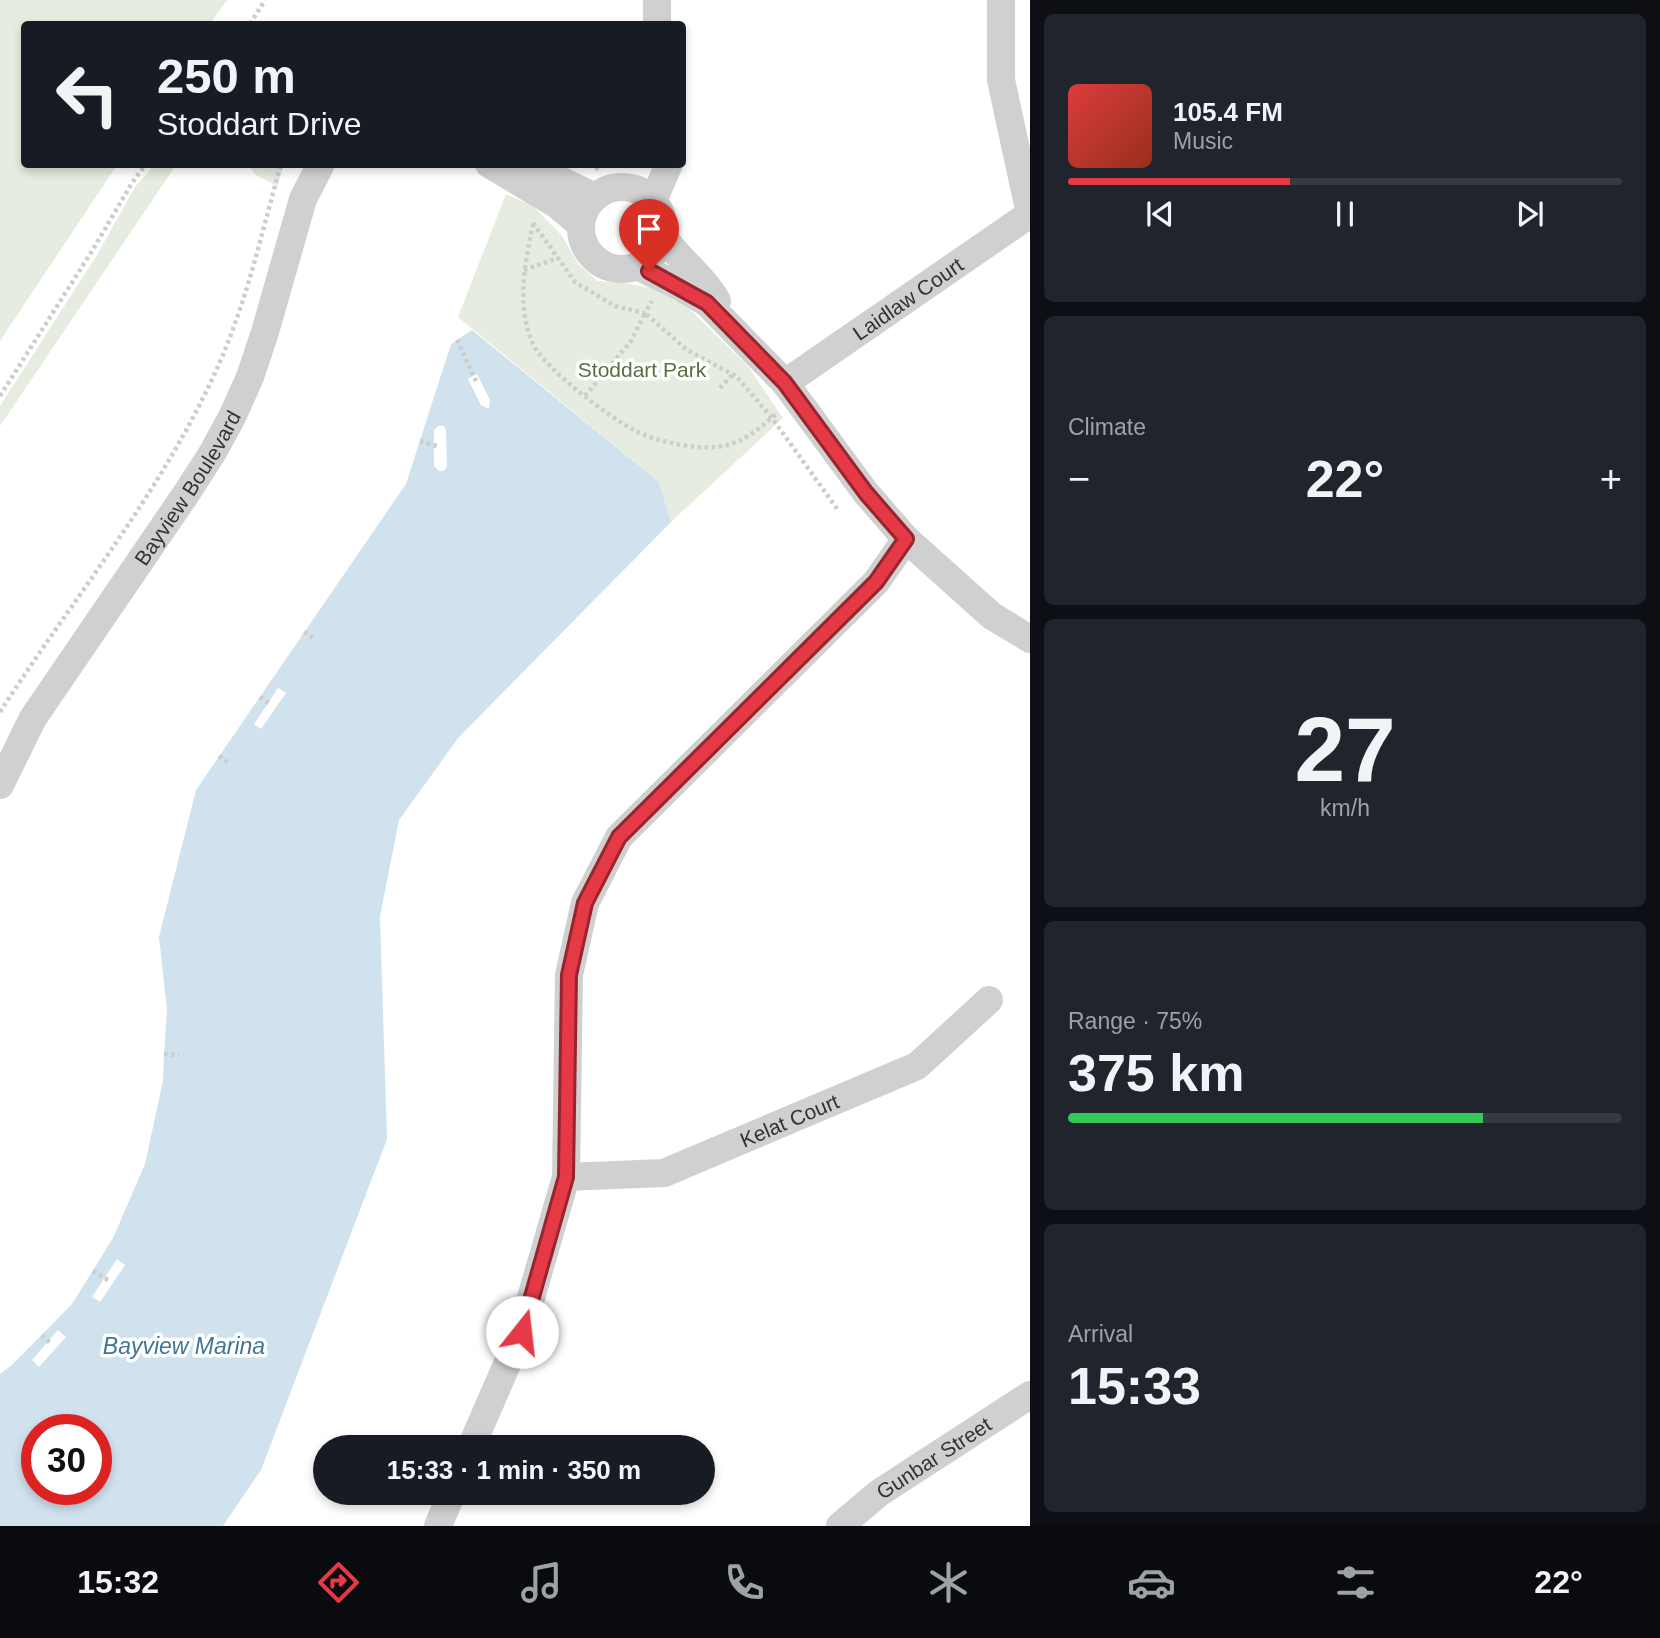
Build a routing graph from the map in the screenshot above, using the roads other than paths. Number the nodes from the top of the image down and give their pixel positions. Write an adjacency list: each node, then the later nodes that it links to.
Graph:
1 (657, 0): 3 (street)
2 (1001, 0): 11 (street)
3 (657, 21)
4 (319, 168): 19 (street, Bayview Boulevard)
5 (494, 168): 12 (street)
6 (508, 168): 9 (street)
7 (633, 168): 9 (street)
8 (667, 168): 10 (street)
9 (607, 191): 10 (street); 12 (street)
10 (653, 201): 13 (street)
11 (1030, 214): 16 (street, Laidlaw Court)
12 (580, 225): 14 (street)
13 (662, 235): 14 (street); 15 (street)
14 (637, 266): 15 (street)
15 (736, 334): 16 (street)
16 (790, 391): 17 (street)
17 (906, 539): 18 (street); 21 (street)
18 (1030, 639)
19 (0, 785)
20 (989, 1000): 21 (street, Kelat Court)
21 (566, 1177): 23 (street)
22 (1030, 1395): 26 (street, Gunbar Street)
23 (476, 1435)
24 (447, 1505): 25 (street)
25 (438, 1526)
26 (840, 1526)

